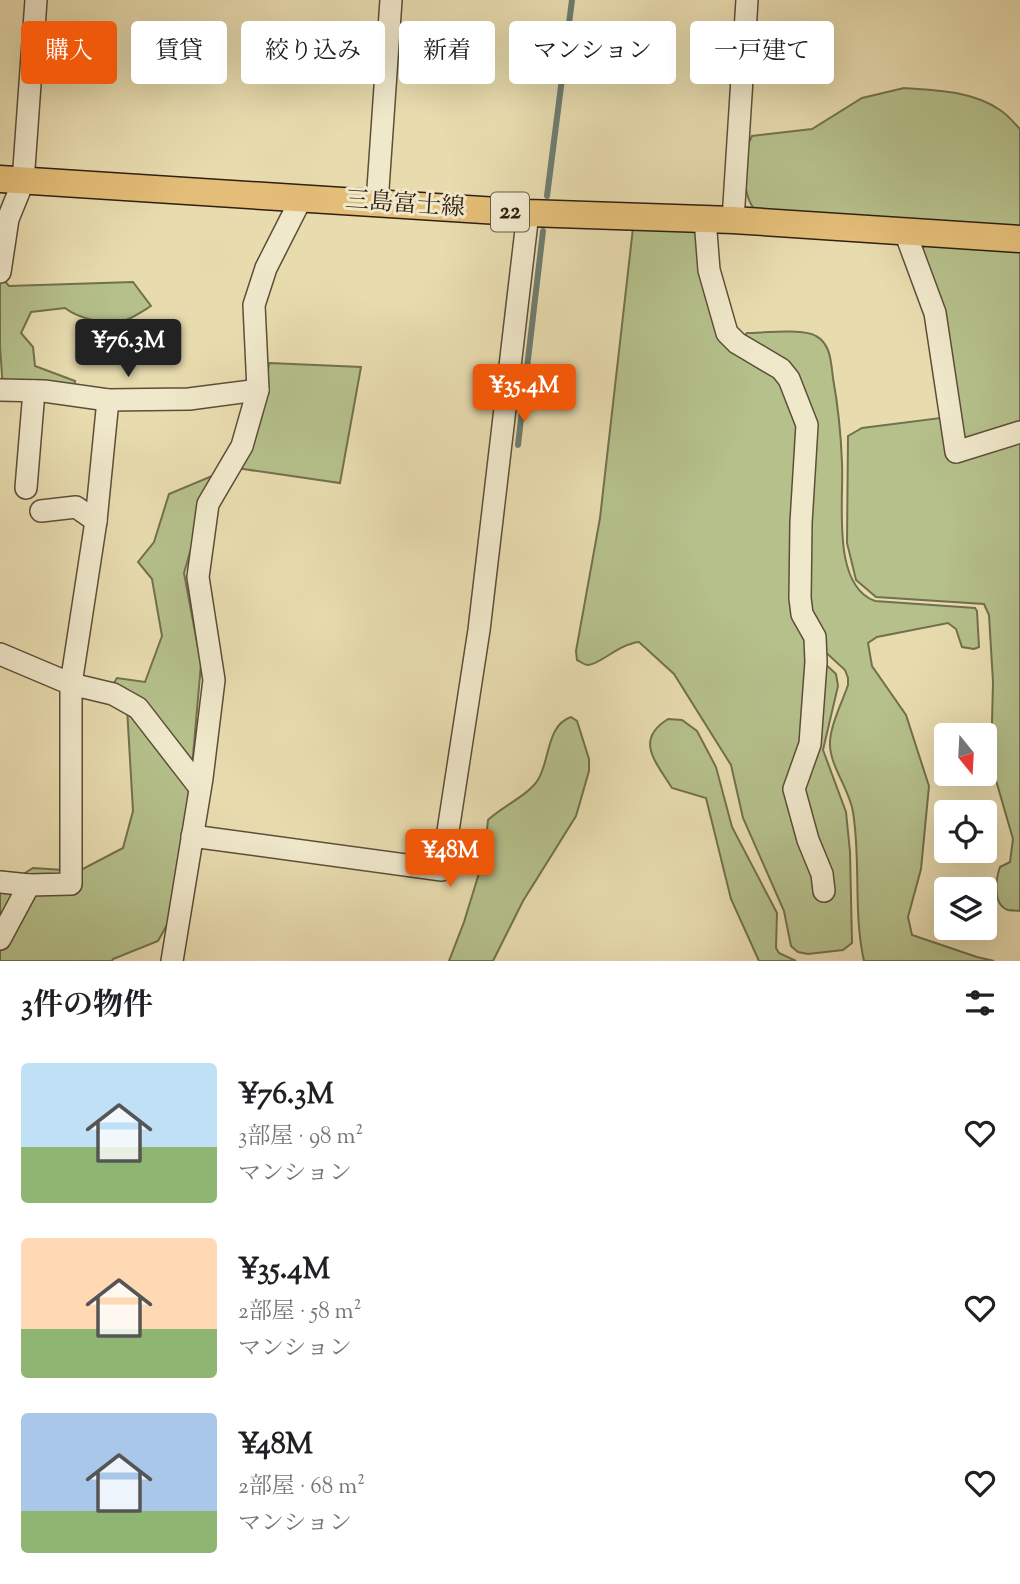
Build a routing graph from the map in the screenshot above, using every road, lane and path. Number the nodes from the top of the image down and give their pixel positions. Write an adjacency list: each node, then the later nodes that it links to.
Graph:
1 (36, 0): 4 (street)
2 (391, 0): 6 (street)
3 (747, 0): 9 (street)
4 (12, 181): 5 (main road, 三島富士線 / 22); 12 (street)
5 (301, 199): 6 (main road, 三島富士線 / 22); 14 (street)
6 (377, 203): 7 (main road, 三島富士線 / 22)
7 (528, 213): 8 (main road, 三島富士線 / 22); 24 (street)
8 (705, 219): 9 (main road, 三島富士線 / 22); 27 (street)
9 (733, 220): 10 (main road, 三島富士線 / 22)
10 (905, 232): 11 (main road, 三島富士線 / 22); 17 (street)
11 (1020, 239)
12 (0, 272)
13 (0, 390): 15 (street)
14 (258, 390): 16 (street); 23 (street)
15 (34, 391): 16 (street); 18 (street)
16 (108, 400): 20 (street)
17 (1020, 432)
18 (26, 488)
19 (41, 511): 20 (street)
20 (96, 520): 22 (street)
21 (0, 654): 22 (street)
22 (71, 684): 23 (street); 26 (street)
23 (200, 788): 24 (street)
24 (192, 836): 29 (street)
25 (0, 881): 26 (street)
26 (29, 885): 28 (street)
27 (824, 891)
28 (0, 939)
29 (172, 961)

